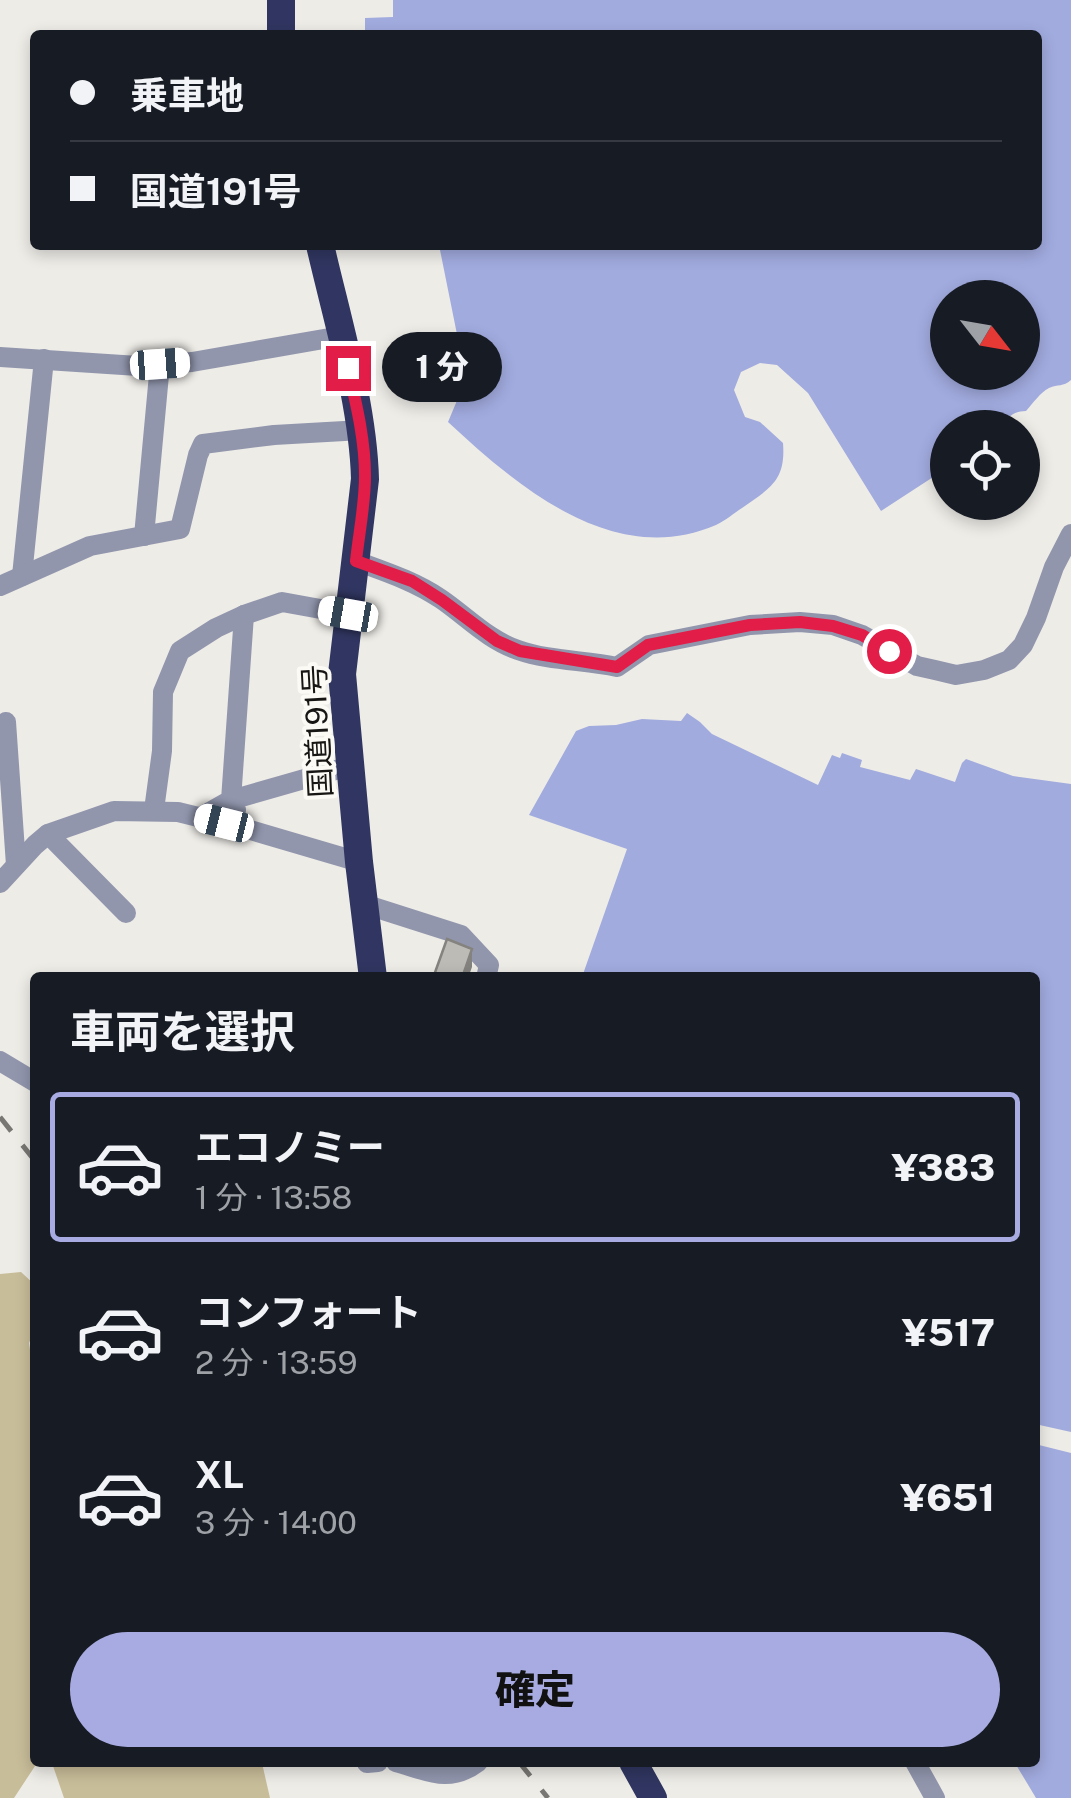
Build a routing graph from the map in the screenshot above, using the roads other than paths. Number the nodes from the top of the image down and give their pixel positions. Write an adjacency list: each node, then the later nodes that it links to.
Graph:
1 (281, 0): 2 (highway)
2 (281, 30)
3 (321, 250): 4 (highway, 国道191号)
4 (341, 336): 7 (street); 8 (highway, 国道191号)
5 (0, 357): 6 (street)
6 (44, 359): 7 (street); 12 (street)
7 (160, 364): 10 (street)
8 (362, 430): 10 (street); 11 (highway, 国道191号)
9 (1071, 534): 11 (street)
10 (144, 536): 12 (street)
11 (356, 561): 15 (highway, 国道191号)
12 (22, 576): 13 (street)
13 (0, 586)
14 (244, 614): 15 (street); 18 (street); 19 (street)
15 (348, 614): 17 (highway, 国道191号)
16 (6, 722): 24 (street)
17 (350, 766): 18 (street); 23 (highway, 国道191号)
18 (231, 800): 20 (street); 21 (street)
19 (154, 810): 20 (street); 22 (street)
20 (201, 817): 21 (street)
21 (247, 829): 23 (street)
22 (48, 834): 24 (street); 27 (street)
23 (359, 862): 26 (highway, 国道191号)
24 (16, 865): 25 (street)
25 (0, 883)
26 (364, 904): 28 (highway, 国道191号); 29 (street)
27 (126, 913)
28 (373, 972)
29 (487, 972)
30 (0, 1061): 31 (street)
31 (30, 1079)
32 (414, 1767): 33 (street)
33 (472, 1767)
34 (636, 1767): 36 (highway)
35 (918, 1767): 37 (street)
36 (654, 1798)
37 (935, 1798)

